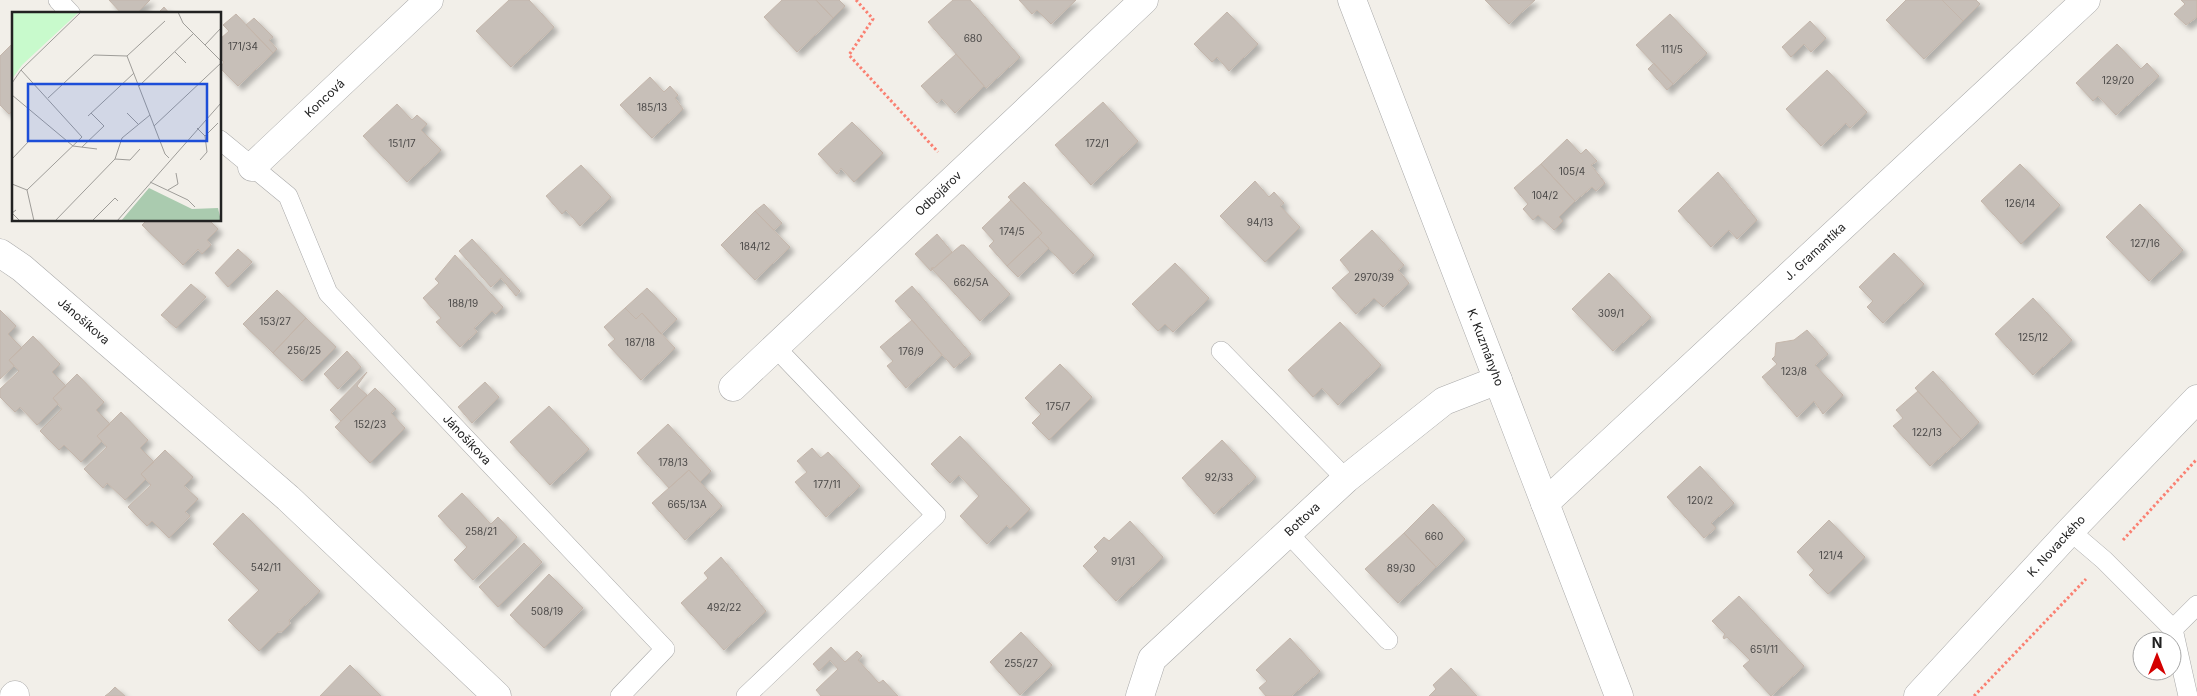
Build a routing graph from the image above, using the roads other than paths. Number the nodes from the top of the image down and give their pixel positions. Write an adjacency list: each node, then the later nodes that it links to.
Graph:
1 (58, 0): 6 (lane)
2 (429, 0): 8 (street, Koncová)
3 (1144, 0): 10 (street, Odbojárov)
4 (2086, 0): 16 (street, J. Gramantíka)
5 (1362, 5): 12 (street, K. Kuzmányho)
6 (69, 12)
7 (221, 141): 8 (lane)
8 (252, 167): 23 (lane, Jánošíkova)
9 (0, 253): 22 (street, Jánošíkova)
10 (775, 347): 13 (street, Odbojárov); 24 (lane)
11 (1221, 351): 15 (lane)
12 (1498, 380): 15 (street, Bottova); 16 (street, K. Kuzmányho)
13 (733, 387)
14 (2197, 399): 17 (street, K. Novackého)
15 (1346, 480): 18 (street, Bottova)
16 (1545, 503): 26 (street, K. Kuzmányho)
17 (2070, 531): 20 (lane); 27 (street, K. Novackého)
18 (1288, 533): 21 (lane); 25 (street, Bottova)
19 (2197, 605): 20 (lane)
20 (2173, 629): 28 (lane)
21 (1388, 640)
22 (497, 696)
23 (620, 696)
24 (746, 696)
25 (1140, 696)
26 (1619, 696)
27 (1918, 696)
28 (2188, 696)

